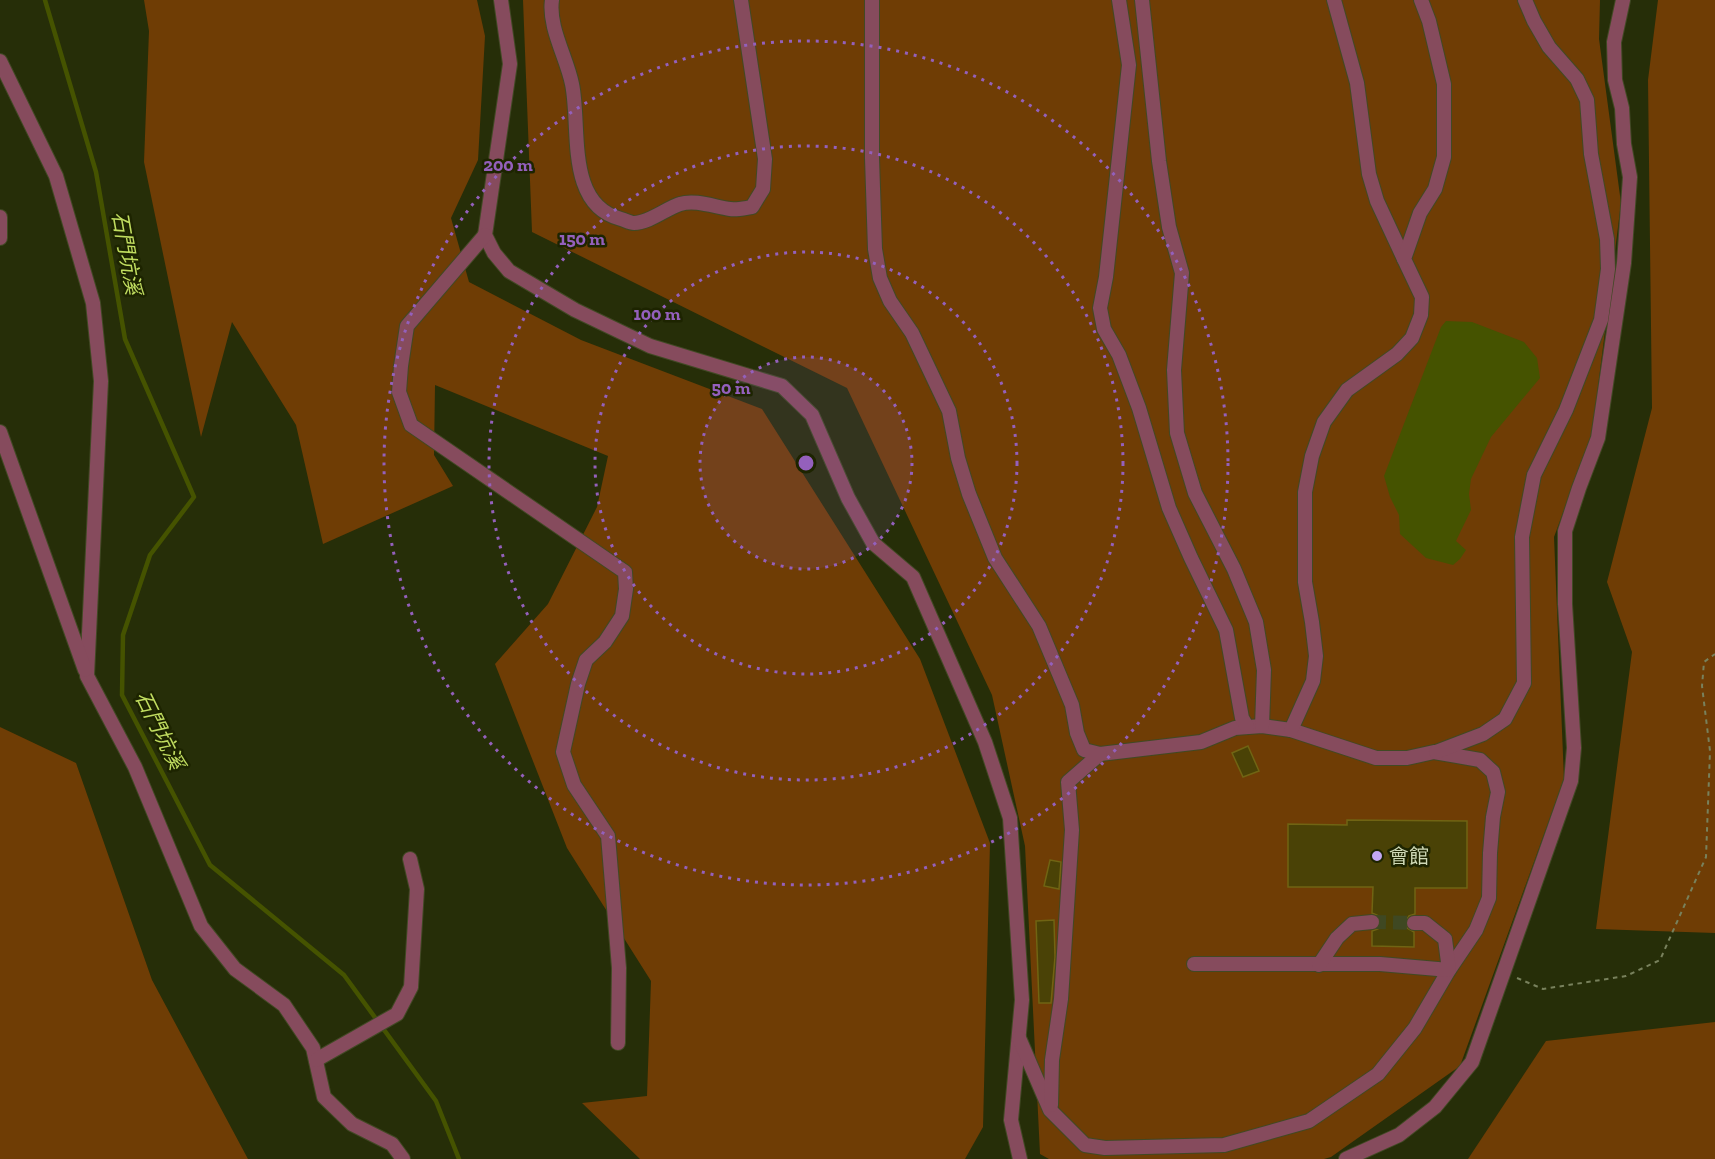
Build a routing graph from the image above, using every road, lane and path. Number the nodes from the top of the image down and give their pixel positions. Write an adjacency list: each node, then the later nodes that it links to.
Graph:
1 (501, 0): 13 (street)
2 (552, 0): 3 (street)
3 (741, 0)
4 (872, 0): 23 (street)
5 (1119, 0): 20 (street)
6 (1142, 0): 19 (street)
7 (1334, 0): 15 (street)
8 (1421, 0): 15 (street)
9 (1525, 0): 22 (street)
10 (1623, 0): 30 (street)
11 (0, 61): 18 (street)
12 (0, 218): 14 (street)
13 (485, 235): 31 (street); 32 (street)
14 (0, 237)
15 (1404, 259): 21 (street)
16 (0, 432): 18 (street)
17 (1715, 654): 30 (path)
18 (87, 676): 33 (street)
19 (1262, 726): 20 (street); 21 (street)
20 (1247, 727): 23 (street)
21 (1291, 730): 22 (street)
22 (1434, 752): 29 (street)
23 (1100, 754): 34 (street)
24 (410, 859): 33 (street)
25 (1372, 922): 28 (street)
26 (1414, 922): 29 (street)
27 (1194, 964): 28 (street)
28 (1319, 965): 29 (street)
29 (1449, 970): 34 (street)
30 (1504, 973): 37 (street)
31 (1018, 1038): 34 (street); 36 (street)
32 (618, 1044)
33 (316, 1060): 35 (street)
34 (1050, 1110)
35 (403, 1159)
36 (1020, 1159)
37 (1346, 1159)

